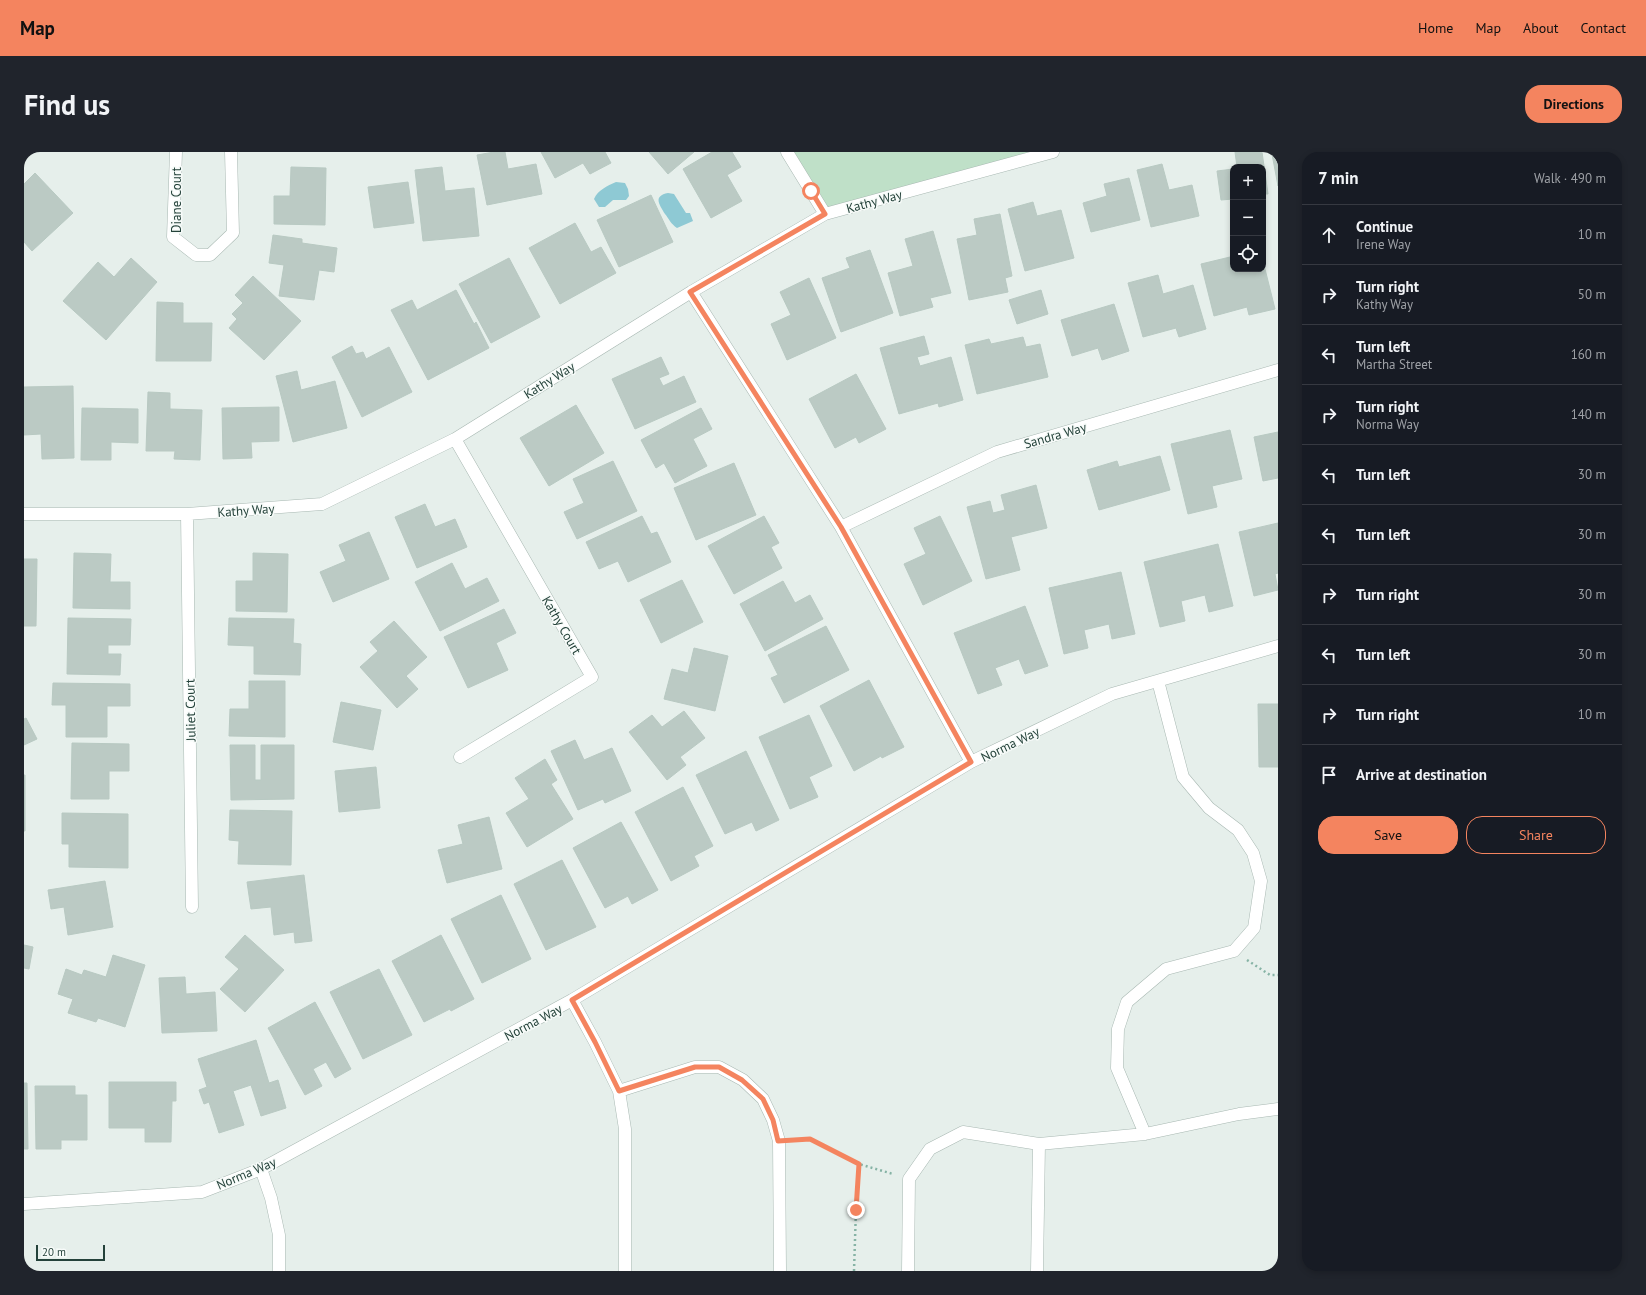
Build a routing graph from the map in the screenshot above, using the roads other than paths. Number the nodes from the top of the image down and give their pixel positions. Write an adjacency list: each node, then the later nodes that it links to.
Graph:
1 (176, 152): 2 (street, Diane Court)
2 (231, 152)
3 (788, 152): 5 (street)
4 (1053, 152): 5 (street, Kathy Way)
5 (825, 214): 6 (street, Kathy Way)
6 (690, 292): 8 (street, Kathy Way); 11 (street)
7 (1278, 370): 11 (street, Sandra Way)
8 (454, 439): 10 (street, Kathy Way); 14 (street, Kathy Court)
9 (24, 514): 10 (street, Kathy Way)
10 (187, 514): 16 (street, Juliet Court)
11 (841, 527): 15 (street)
12 (1278, 646): 13 (street, Norma Way)
13 (1158, 681): 15 (street, Norma Way); 20 (street)
14 (460, 757)
15 (971, 762): 17 (street, Norma Way)
16 (192, 907)
17 (572, 1000): 18 (street); 22 (street, Norma Way)
18 (619, 1091): 25 (street); 26 (street)
19 (1278, 1109): 20 (street)
20 (1145, 1134): 21 (street)
21 (1039, 1144): 27 (street); 28 (street)
22 (261, 1169): 23 (street, Norma Way); 24 (street)
23 (24, 1204)
24 (279, 1271)
25 (625, 1271)
26 (780, 1271)
27 (908, 1271)
28 (1037, 1271)

